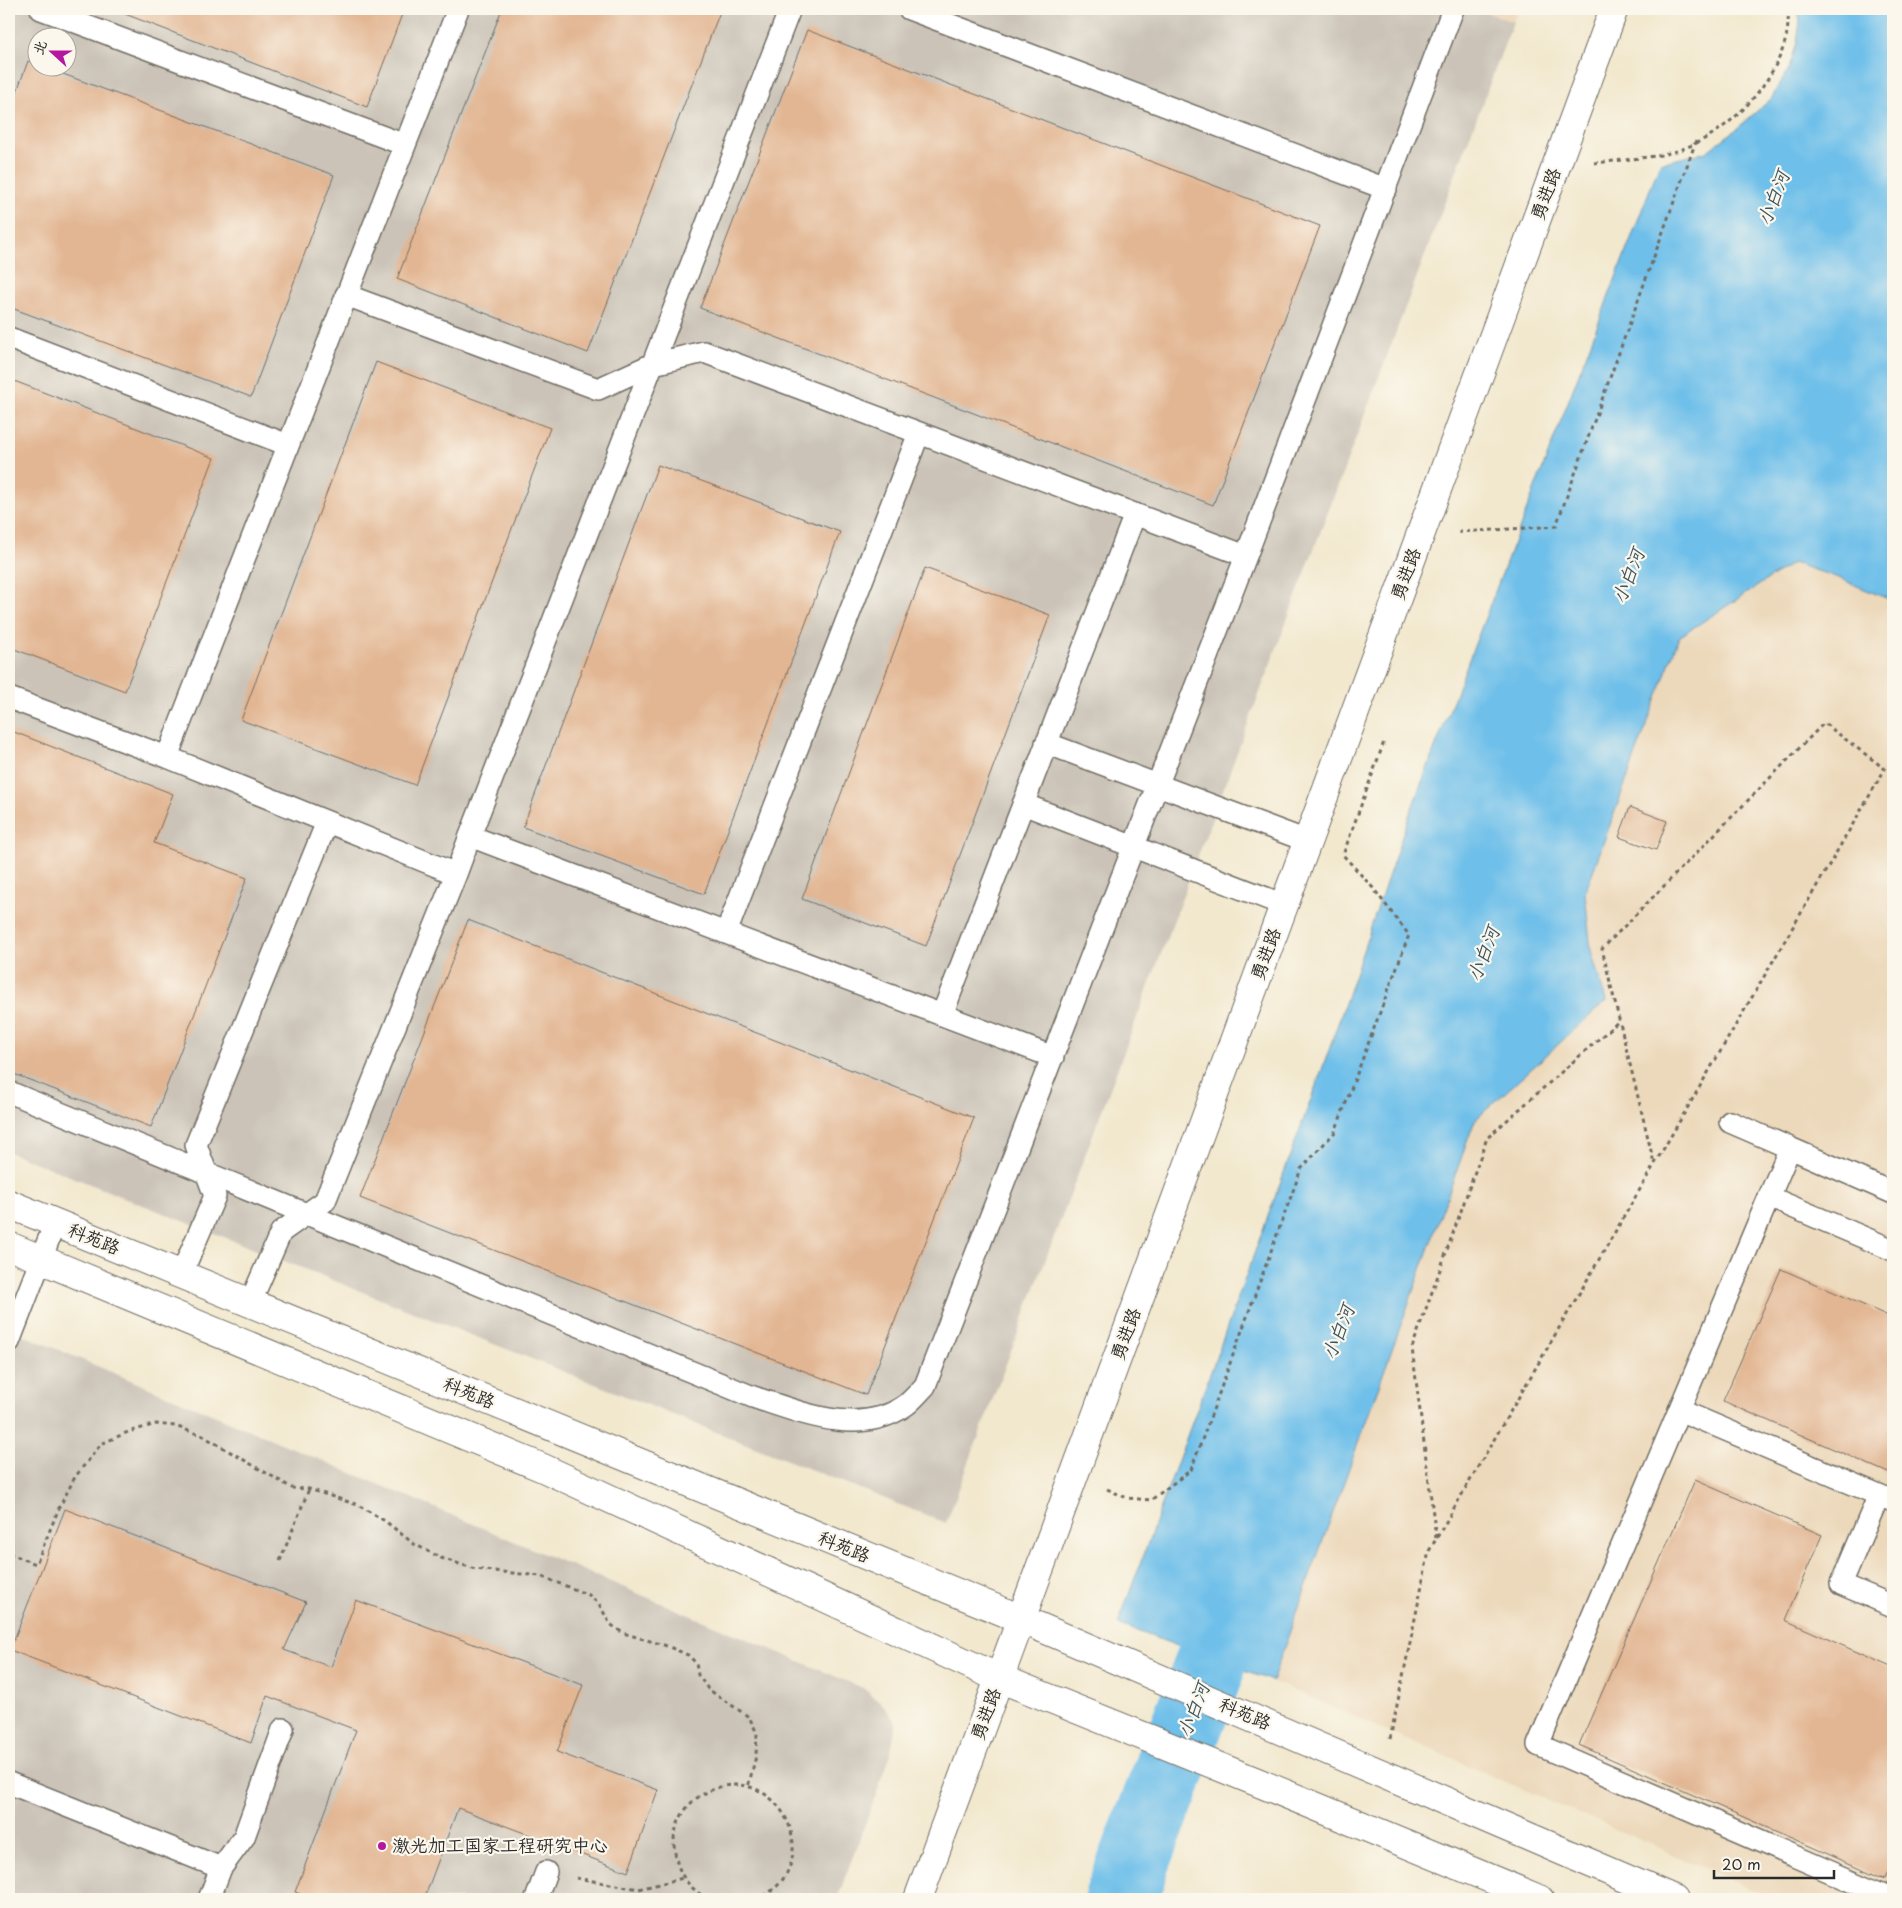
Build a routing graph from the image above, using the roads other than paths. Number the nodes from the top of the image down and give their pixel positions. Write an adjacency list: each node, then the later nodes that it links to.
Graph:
1 (41, 9): 7 (lane)
2 (458, 9): 7 (lane)
3 (790, 9): 11 (lane)
4 (909, 9): 8 (lane)
5 (1452, 9): 8 (lane)
6 (1614, 9): 23 (street, 勇进路)
7 (405, 145): 9 (lane)
8 (1386, 189): 15 (lane)
9 (346, 295): 11 (lane); 13 (lane)
10 (9, 338): 13 (lane)
11 (653, 364): 12 (lane); 22 (lane)
12 (918, 433): 14 (lane); 27 (lane)
13 (288, 445): 18 (lane)
14 (1135, 514): 15 (lane); 17 (lane)
15 (1246, 556): 19 (lane)
16 (9, 698): 18 (lane)
17 (1046, 743): 19 (lane); 20 (lane)
18 (167, 757): 21 (lane)
19 (1157, 786): 23 (lane); 24 (lane)
20 (1023, 804): 24 (lane); 28 (lane)
21 (327, 822): 25 (lane); 33 (lane)
22 (470, 836): 25 (lane); 27 (lane)
23 (1307, 841): 26 (street, 勇进路)
24 (1133, 847): 26 (lane); 29 (lane)
25 (456, 874): 37 (lane)
26 (1284, 905): 48 (street, 勇进路)
27 (726, 933): 28 (lane)
28 (942, 1015): 29 (lane)
29 (1053, 1057): 37 (lane)
30 (9, 1092): 33 (lane)
31 (1730, 1122): 32 (lane)
32 (1790, 1148): 34 (lane); 35 (lane)
33 (206, 1173): 37 (lane); 42 (lane)
34 (1893, 1193)
35 (1769, 1196): 40 (lane); 45 (lane)
36 (9, 1204): 38 (street, 科苑路)
37 (306, 1214): 43 (lane)
38 (55, 1223): 41 (lane); 42 (street, 科苑路)
39 (9, 1246): 41 (street)
40 (1893, 1250)
41 (41, 1259): 44 (lane); 49 (street)
42 (181, 1275): 43 (street, 科苑路)
43 (250, 1304): 48 (street, 科苑路)
44 (9, 1342)
45 (1679, 1410): 46 (lane); 59 (lane)
46 (1886, 1498): 47 (lane)
47 (1893, 1606)
48 (1021, 1619): 49 (street, 勇进路); 58 (street, 科苑路)
49 (999, 1678): 56 (street, 勇进路); 57 (street)
50 (283, 1729): 52 (lane)
51 (9, 1784): 52 (lane)
52 (221, 1868): 54 (lane)
53 (546, 1872): 55 (lane)
54 (209, 1899)
55 (536, 1899)
56 (918, 1899)
57 (1539, 1899)
58 (1674, 1899)
59 (1893, 1899)

